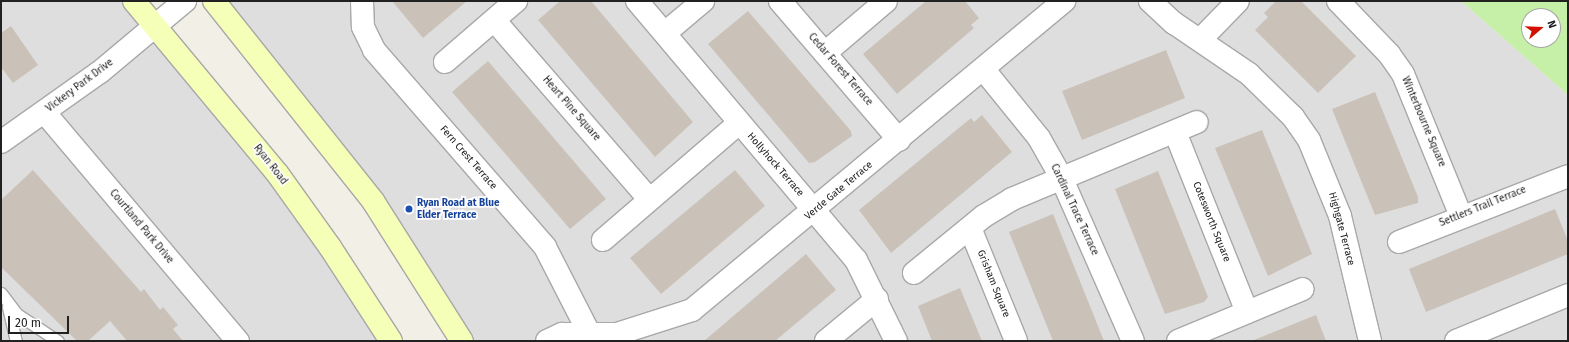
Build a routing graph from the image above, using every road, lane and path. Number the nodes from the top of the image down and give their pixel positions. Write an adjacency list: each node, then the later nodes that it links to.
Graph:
1 (134, 1): 15 (main road, Ryan Road)
2 (186, 1): 15 (street, Vickery Park Drive)
3 (214, 1): 46 (main road)
4 (362, 1): 41 (street, Fern Crest Terrace)
5 (516, 1): 14 (street)
6 (637, 1): 16 (street, Hollyhock Terrace)
7 (703, 1): 16 (street)
8 (780, 1): 18 (street, Cedar Forest Terrace)
9 (886, 1): 18 (street)
10 (1064, 1): 20 (street, Verde Gate Terrace)
11 (1150, 1): 17 (street, Highgate Terrace)
12 (1238, 1): 17 (street)
13 (1338, 1): 31 (street, Winterbourne Square)
14 (494, 20): 19 (street); 29 (street, Heart Pine Square)
15 (155, 26): 21 (street, Vickery Park Drive); 45 (main road, Ryan Road)
16 (665, 33): 23 (street, Hollyhock Terrace)
17 (1200, 40): 53 (street, Highgate Terrace)
18 (825, 53): 25 (street, Cedar Forest Terrace)
19 (445, 62)
20 (984, 70): 25 (street, Verde Gate Terrace); 28 (street, Cardinal Trace Terrace)
21 (44, 113): 26 (street, Vickery Park Drive); 44 (street, Courtland Park Drive)
22 (1197, 122): 24 (street)
23 (739, 123): 29 (street); 30 (street, Hollyhock Terrace)
24 (1175, 132): 28 (street); 40 (street, Cotesworth Square)
25 (899, 140): 30 (street, Verde Gate Terrace)
26 (1, 142)
27 (1568, 176): 31 (street, Settlers Trail Terrace)
28 (1061, 177): 32 (street); 51 (street, Cardinal Trace Terrace)
29 (649, 199): 33 (street)
30 (815, 211): 39 (street, Hollyhock Terrace); 41 (street, Verde Gate Terrace)
31 (1460, 216): 34 (street, Settlers Trail Terrace)
32 (970, 228): 35 (street); 50 (street, Grisham Square)
33 (603, 240)
34 (1399, 242)
35 (914, 273)
36 (1303, 289): 40 (street)
37 (1568, 294): 54 (street)
38 (3, 296): 42 (lane); 43 (lane)
39 (877, 299): 48 (street); 49 (street, Hollyhock Terrace)
40 (1247, 312): 52 (street)
41 (590, 340): 47 (street, Verde Gate Terrace)
42 (16, 341)
43 (58, 341)
44 (238, 341)
45 (391, 341)
46 (462, 341)
47 (547, 341)
48 (826, 341)
49 (896, 341)
50 (1016, 341)
51 (1133, 341)
52 (1178, 341)
53 (1370, 341)
54 (1456, 341)

